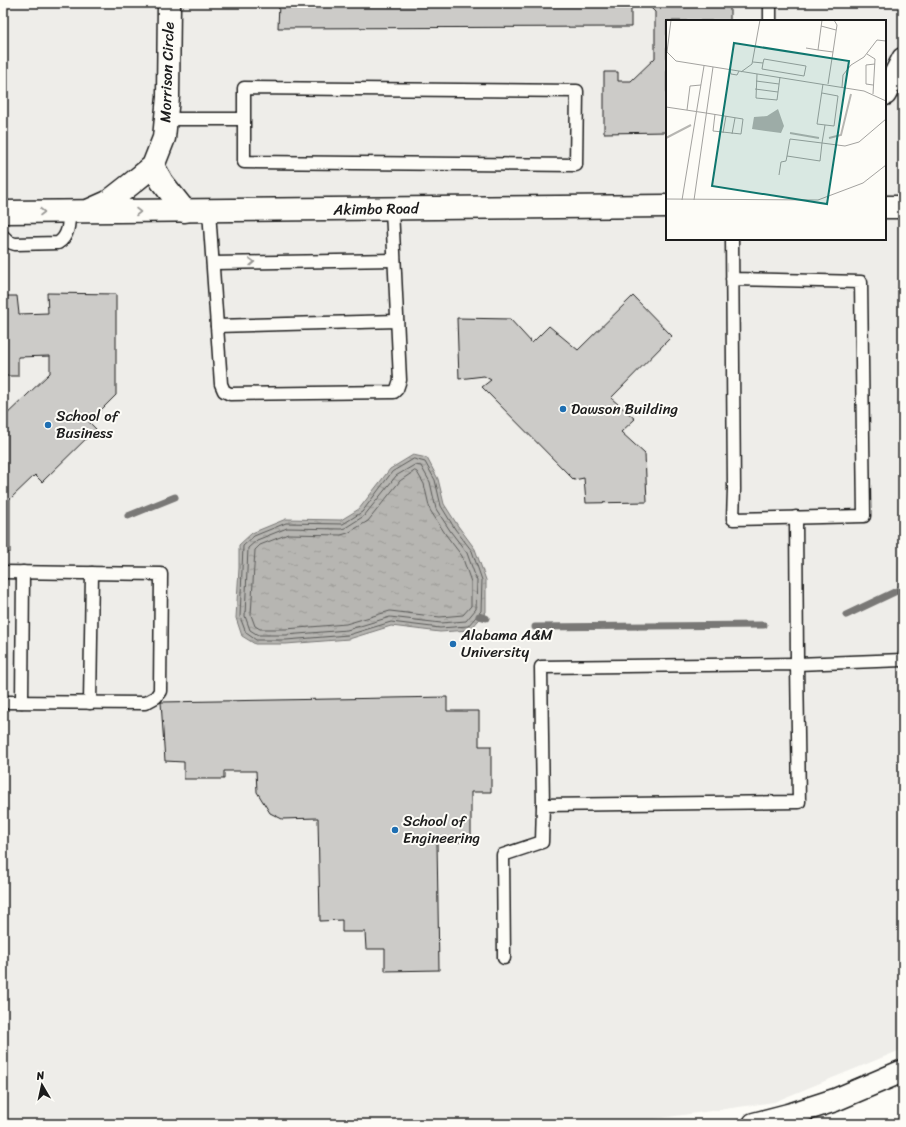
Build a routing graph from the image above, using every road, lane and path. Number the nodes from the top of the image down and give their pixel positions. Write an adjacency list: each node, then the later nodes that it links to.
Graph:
1 (169, 3): 6 (street, Morrison Circle)
2 (770, 3): 3 (lane)
3 (770, 20)
4 (903, 59): 5 (street)
5 (886, 92)
6 (166, 119): 7 (lane); 8 (street, Morrison Circle)
7 (244, 119): 7 (lane)
8 (153, 166): 13 (street); 16 (street, Morrison Circle)
9 (666, 206): 12 (street, Akimbo Road)
10 (886, 207): 11 (street)
11 (903, 207)
12 (392, 209): 14 (street, Akimbo Road); 19 (lane)
13 (185, 211): 14 (street, Akimbo Road); 16 (street, Akimbo Road, one-way to 13)
14 (209, 211): 20 (lane)
15 (3, 212): 16 (street, Morrison Circle, one-way to 16)
16 (77, 212): 17 (lane)
17 (3, 236)
18 (732, 240): 21 (lane)
19 (394, 260): 20 (lane, one-way to 19); 22 (lane)
20 (212, 263): 23 (lane)
21 (732, 279): 24 (lane); 24 (lane)
22 (397, 322): 23 (lane); 23 (lane)
23 (217, 326)
24 (796, 518): 29 (lane)
25 (3, 572): 26 (lane)
26 (24, 572): 27 (lane); 31 (lane)
27 (92, 573): 32 (lane); 32 (lane)
28 (903, 660): 29 (lane)
29 (797, 664): 33 (lane); 33 (lane)
30 (3, 702): 31 (lane)
31 (22, 702): 32 (lane)
32 (90, 703)
33 (543, 805): 34 (lane)
34 (504, 958)
35 (903, 1071): 36 (street)
36 (754, 1124)

